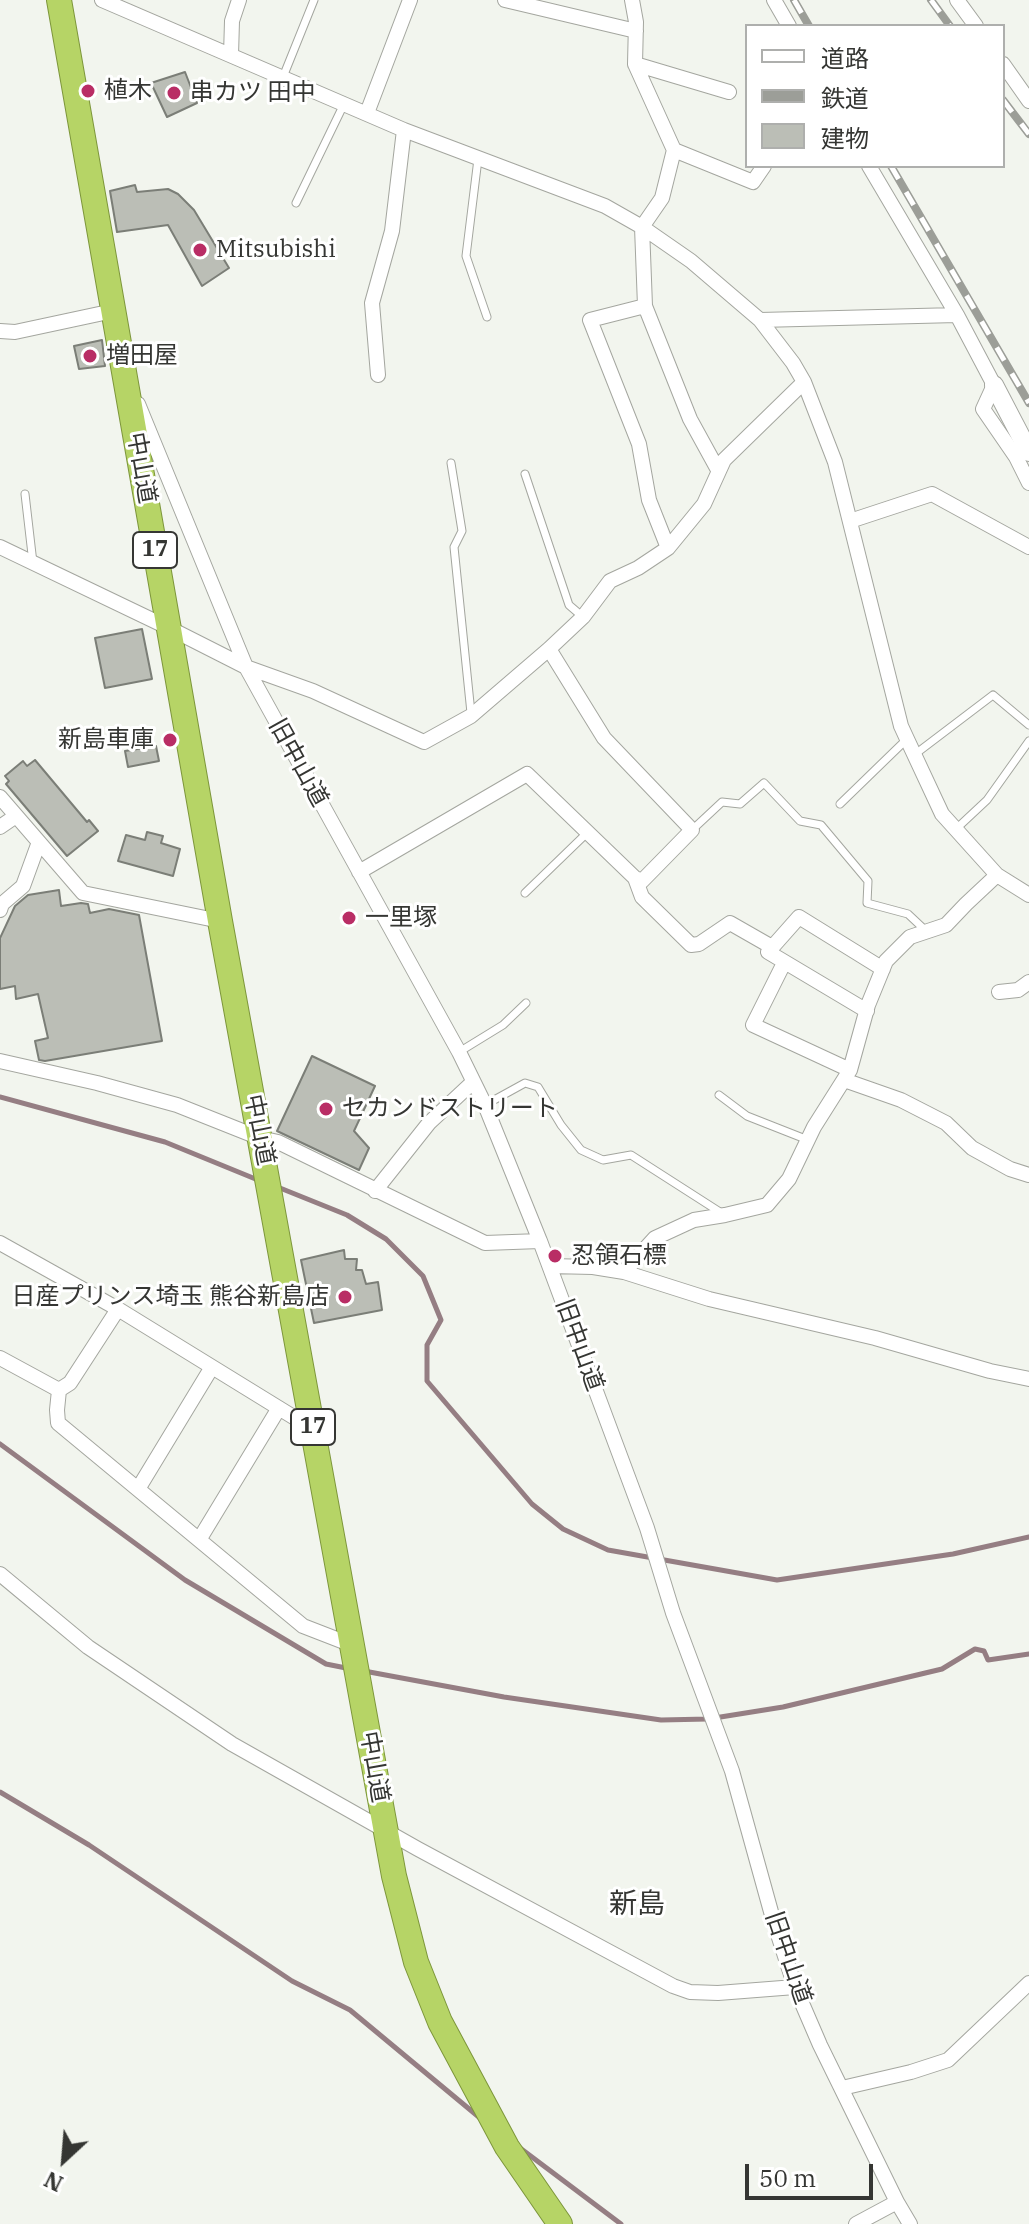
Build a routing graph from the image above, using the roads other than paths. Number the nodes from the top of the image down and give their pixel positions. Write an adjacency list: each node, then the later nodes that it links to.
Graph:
1 (59, 0): 29 (highway, 中山道 / 17)
2 (102, 0): 13 (street)
3 (239, 0): 13 (street)
4 (314, 0): 16 (lane)
5 (410, 0): 20 (street)
6 (505, 0): 12 (street)
7 (632, 0): 12 (street)
8 (774, 0): 10 (street)
9 (957, 0): 11 (street)
10 (788, 24)
11 (975, 24)
12 (636, 31): 14 (street)
13 (231, 55): 16 (street)
14 (635, 64): 17 (street); 22 (street)
15 (1005, 67): 18 (street)
16 (283, 77): 19 (street)
17 (729, 92)
18 (1029, 101)
19 (345, 103): 20 (street); 26 (lane)
20 (367, 113): 21 (street)
21 (404, 130): 23 (street); 35 (street)
22 (674, 150): 24 (street); 27 (street)
23 (478, 158): 27 (street); 31 (lane)
24 (763, 168)
25 (870, 168): 30 (street)
26 (296, 203)
27 (642, 227): 28 (street); 32 (street)
28 (645, 306): 40 (street); 47 (street)
29 (113, 311): 33 (street); 34 (highway, 中山道 / 17)
30 (957, 315): 32 (street); 37 (street)
31 (487, 317)
32 (760, 320): 36 (street)
33 (0, 331)
34 (122, 363): 50 (highway, 中山道 / 17); 52 (street, 旧中山道)
35 (378, 375)
36 (804, 382): 40 (street); 44 (street)
37 (994, 385): 38 (street); 42 (street)
38 (1029, 452)
39 (451, 463): 53 (lane)
40 (718, 470): 47 (street)
41 (525, 474): 49 (lane)
42 (1029, 483)
43 (25, 494): 48 (lane)
44 (850, 521): 46 (street); 55 (street)
45 (0, 547): 48 (street)
46 (1029, 547)
47 (668, 548): 49 (street)
48 (33, 563): 50 (street)
49 (583, 617): 51 (street)
50 (169, 628): 52 (street); 72 (highway, 中山道 / 17)
51 (549, 649): 53 (street); 63 (street)
52 (246, 667): 53 (street); 66 (street, 旧中山道)
53 (471, 716)
54 (1029, 725): 57 (lane)
55 (907, 739): 57 (street); 59 (lane)
56 (1029, 741): 62 (lane)
57 (914, 755): 62 (street)
58 (0, 797): 60 (street)
59 (840, 804)
60 (16, 816): 61 (street); 65 (street)
61 (0, 827)
62 (956, 829): 67 (street)
63 (692, 830): 68 (street); 73 (lane)
64 (588, 832): 66 (street); 68 (street); 69 (lane)
65 (39, 842): 71 (street); 72 (street)
66 (359, 872): 81 (street, 旧中山道)
67 (997, 875): 70 (street); 73 (street)
68 (635, 878): 74 (street)
69 (525, 893)
70 (1029, 895)
71 (0, 910)
72 (220, 921): 87 (highway, 中山道 / 17)
73 (926, 932): 76 (street)
74 (772, 947): 75 (street); 76 (street)
75 (784, 963): 80 (street); 83 (street)
76 (883, 969): 80 (street)
77 (1029, 982): 78 (street)
78 (999, 992)
79 (526, 1003): 81 (lane)
80 (867, 1011): 83 (street)
81 (459, 1052): 84 (street, 旧中山道)
82 (0, 1061): 87 (street)
83 (847, 1075): 88 (street); 89 (street)
84 (473, 1082): 86 (street, 旧中山道); 90 (street)
85 (719, 1095): 88 (lane)
86 (485, 1105): 91 (lane); 92 (street, 旧中山道)
87 (260, 1138): 90 (street); 102 (highway, 中山道 / 17)
88 (808, 1140): 91 (street)
89 (1029, 1175)
90 (375, 1191): 92 (street)
91 (725, 1215): 95 (street)
92 (540, 1241): 94 (street, 旧中山道)
93 (0, 1243): 96 (street)
94 (550, 1266): 95 (street); 109 (street, 旧中山道)
95 (624, 1272): 99 (street)
96 (118, 1309): 98 (street); 100 (street)
97 (0, 1358): 100 (street)
98 (212, 1367): 101 (street); 103 (street)
99 (1029, 1379)
100 (59, 1390): 103 (street)
101 (279, 1408): 102 (street); 104 (street)
102 (312, 1422): 106 (highway, 中山道 / 17)
103 (138, 1489): 104 (street)
104 (199, 1540): 106 (street)
105 (0, 1574): 107 (street)
106 (355, 1662): 107 (highway, 中山道 / 17)
107 (386, 1831): 109 (street); 112 (highway, 中山道 / 17)
108 (1029, 1983): 110 (street)
109 (795, 1987): 110 (street, 旧中山道)
110 (842, 2088): 111 (street, 旧中山道)
111 (897, 2202): 113 (street); 114 (street, 旧中山道)
112 (560, 2224)
113 (856, 2224)
114 (910, 2224)

